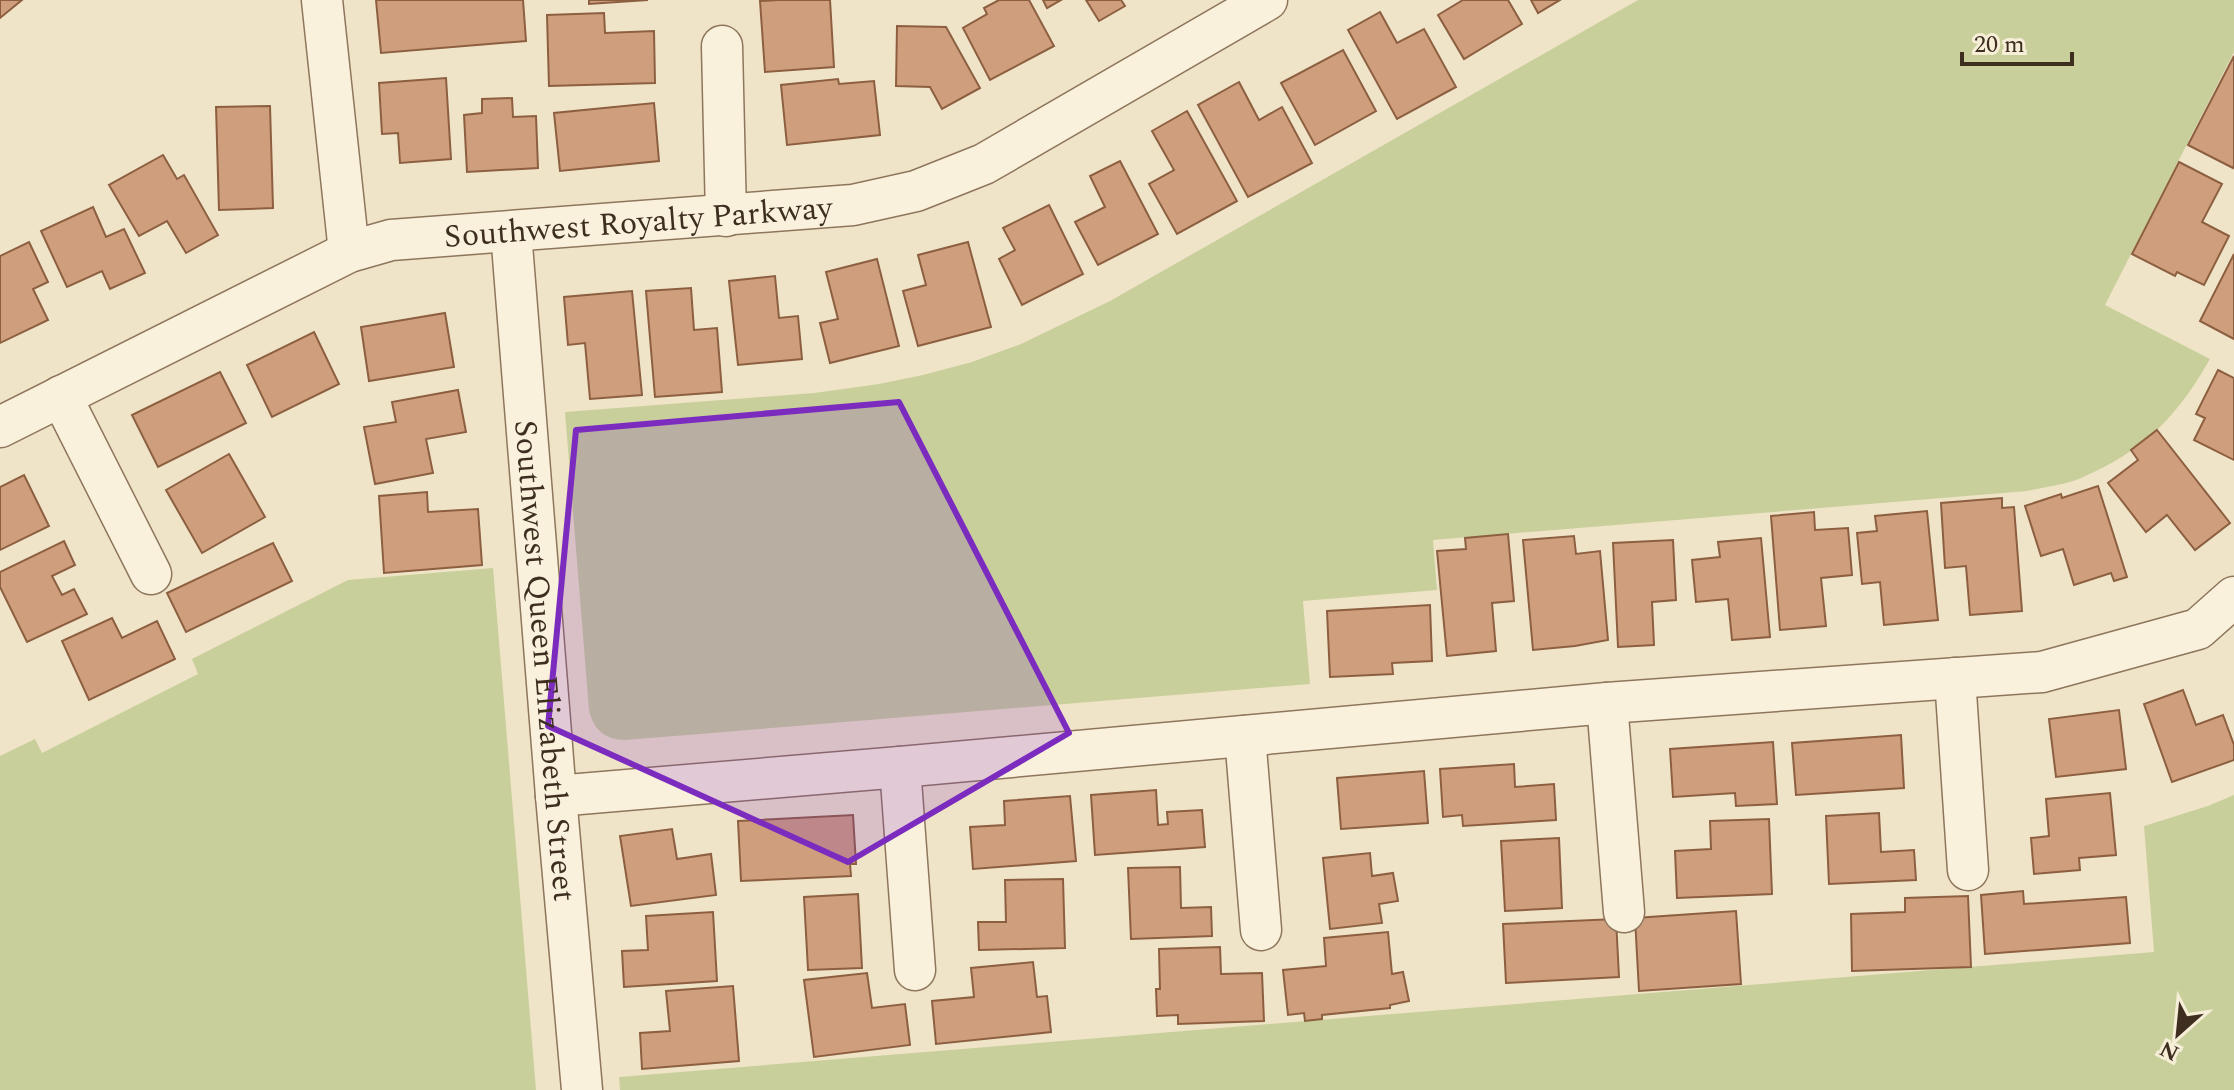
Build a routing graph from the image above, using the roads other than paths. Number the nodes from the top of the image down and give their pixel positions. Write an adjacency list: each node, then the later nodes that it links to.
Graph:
1 (322, 0): 6 (street)
2 (1267, 0): 4 (street, Southwest Royalty Parkway)
3 (722, 46): 4 (street)
4 (726, 216): 5 (street, Southwest Royalty Parkway)
5 (511, 232): 6 (street, Southwest Royalty Parkway); 15 (street, Southwest Queen Elizabeth Street)
6 (349, 252): 7 (street, Southwest Royalty Parkway)
7 (61, 396): 8 (street, Southwest Royalty Parkway); 9 (street)
8 (0, 427)
9 (151, 574)
10 (2234, 597): 11 (street)
11 (1955, 678): 12 (street); 16 (street)
12 (1607, 703): 13 (street); 17 (street)
13 (1245, 736): 14 (street); 18 (street)
14 (900, 767): 15 (street); 19 (street)
15 (556, 796): 20 (street, Southwest Queen Elizabeth Street)
16 (1968, 870)
17 (1624, 912)
18 (1261, 930)
19 (915, 970)
20 (582, 1090)

